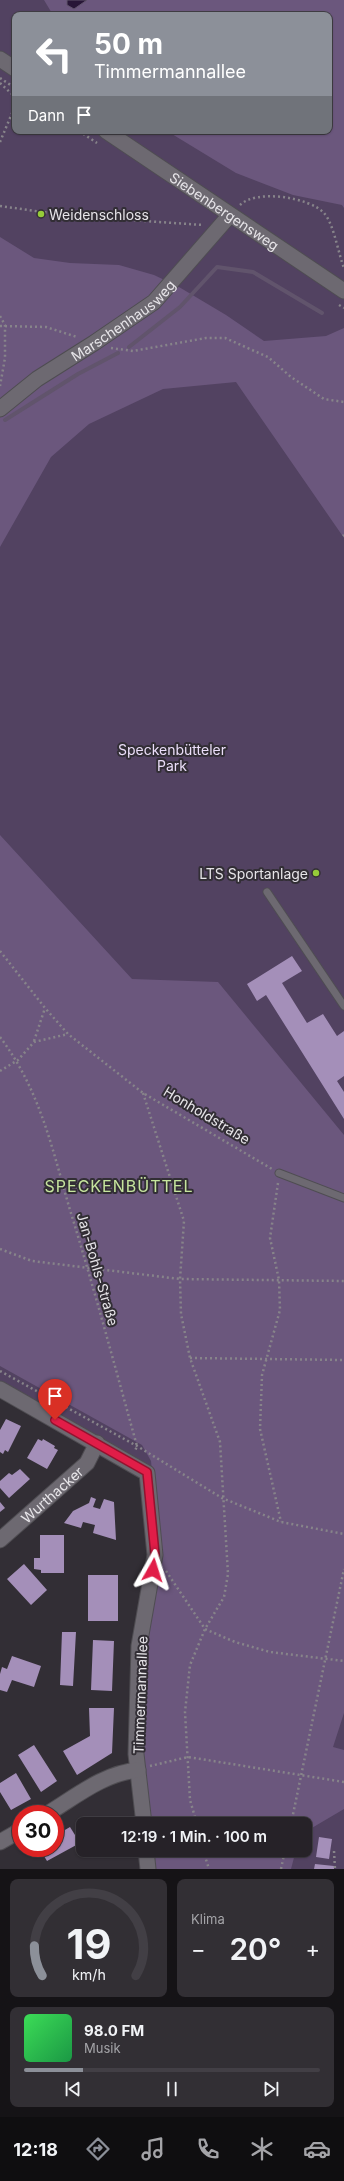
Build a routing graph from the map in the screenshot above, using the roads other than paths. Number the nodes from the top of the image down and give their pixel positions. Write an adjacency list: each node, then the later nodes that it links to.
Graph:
1 (0, 59): 2 (street)
2 (12, 68)
3 (110, 134): 4 (street, Siebenbergensweg)
4 (226, 221): 5 (street, Siebenbergensweg); 6 (street, Marschenhausweg)
5 (344, 291)
6 (0, 409)
7 (267, 892): 8 (lane)
8 (344, 1006)
9 (279, 1173): 10 (lane)
10 (344, 1198)
11 (0, 1389): 12 (street, Timmermannallee)
12 (97, 1443): 13 (street, Wurthacker); 14 (street, Timmermannallee)
13 (0, 1540)
14 (138, 1770): 15 (street); 16 (street, Timmermannallee)
15 (62, 1805)
16 (143, 1817)
17 (12, 1835): 18 (street)
18 (0, 1842)
19 (147, 1857): 20 (street)
20 (148, 1869)

